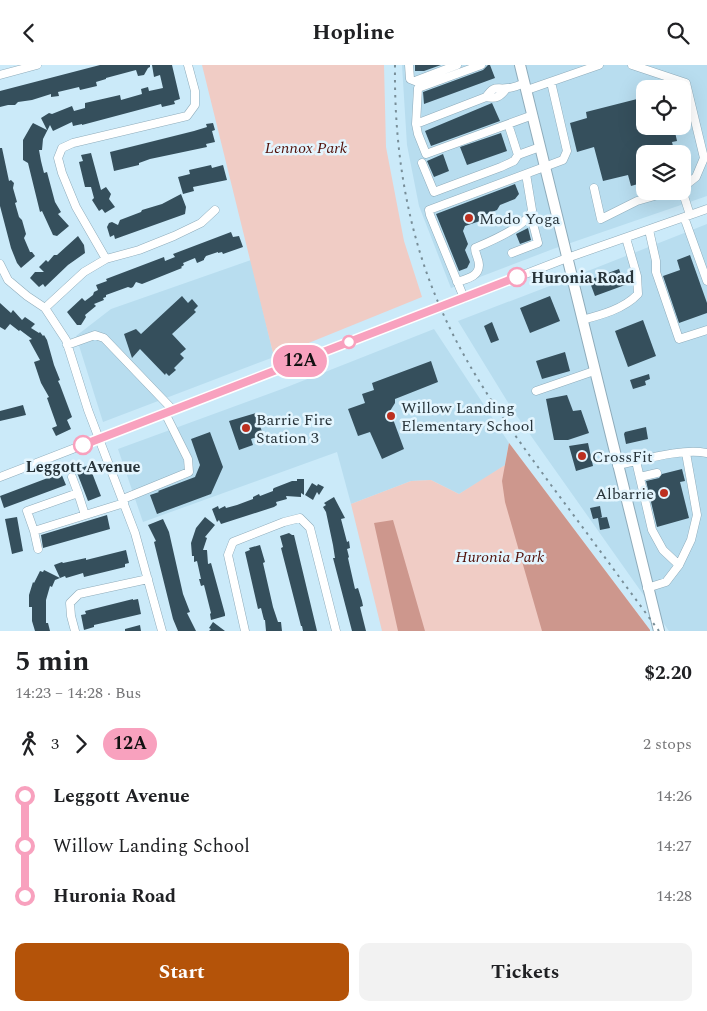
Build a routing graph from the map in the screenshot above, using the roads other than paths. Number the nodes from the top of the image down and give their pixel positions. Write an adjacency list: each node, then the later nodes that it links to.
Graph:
1 (37, 65): 9 (street)
2 (188, 65): 32 (street)
3 (409, 65): 4 (street)
4 (457, 65)
5 (481, 65): 13 (street)
6 (520, 65): 11 (main road)
7 (600, 65): 10 (street)
8 (632, 65): 20 (street)
9 (0, 75)
10 (550, 82): 11 (street); 18 (street)
11 (526, 87): 12 (main road); 13 (street)
12 (532, 115): 13 (street); 15 (main road)
13 (416, 124)
14 (510, 130): 16 (street)
15 (540, 147): 16 (street); 18 (main road)
16 (518, 155): 17 (street)
17 (422, 163)
18 (545, 167): 19 (street); 31 (main road)
19 (522, 175): 26 (street); 35 (street)
20 (691, 181)
21 (594, 188): 22 (street)
22 (640, 200)
23 (684, 200): 27 (street)
24 (707, 209): 27 (street)
25 (215, 210): 32 (street)
26 (530, 216): 30 (street); 35 (street)
27 (687, 216): 28 (street); 34 (street)
28 (649, 230): 29 (street); 39 (street)
29 (626, 238): 31 (street); 38 (street)
30 (512, 253)
31 (567, 258): 36 (street); 38 (main road)
32 (106, 259): 37 (street)
33 (0, 264): 37 (street)
34 (707, 281)
35 (457, 282): 36 (street)
36 (464, 298): 43 (street)
37 (45, 309): 40 (street)
38 (582, 320): 41 (main road)
39 (707, 330)
40 (67, 345): 43 (street); 44 (street)
41 (594, 371): 42 (street); 48 (main road)
42 (536, 391)
43 (169, 412): 44 (street); 54 (street)
44 (100, 438): 50 (street); 54 (street)
45 (686, 453): 46 (street); 47 (street); 58 (street)
46 (707, 453)
47 (636, 461): 48 (street); 52 (street)
48 (617, 465): 60 (main road)
49 (657, 473): 52 (street)
50 (0, 477)
51 (72, 477): 53 (street)
52 (640, 477): 58 (street)
53 (78, 493): 55 (street); 56 (street)
54 (123, 501): 55 (street); 59 (street)
55 (85, 515): 56 (street)
56 (34, 531): 57 (street)
57 (38, 549)
58 (680, 565): 60 (street)
59 (148, 579): 61 (street); 62 (street)
60 (647, 588): 65 (main road)
61 (74, 631)
62 (162, 631)
63 (245, 631): 64 (street)
64 (336, 631)
65 (659, 631)

